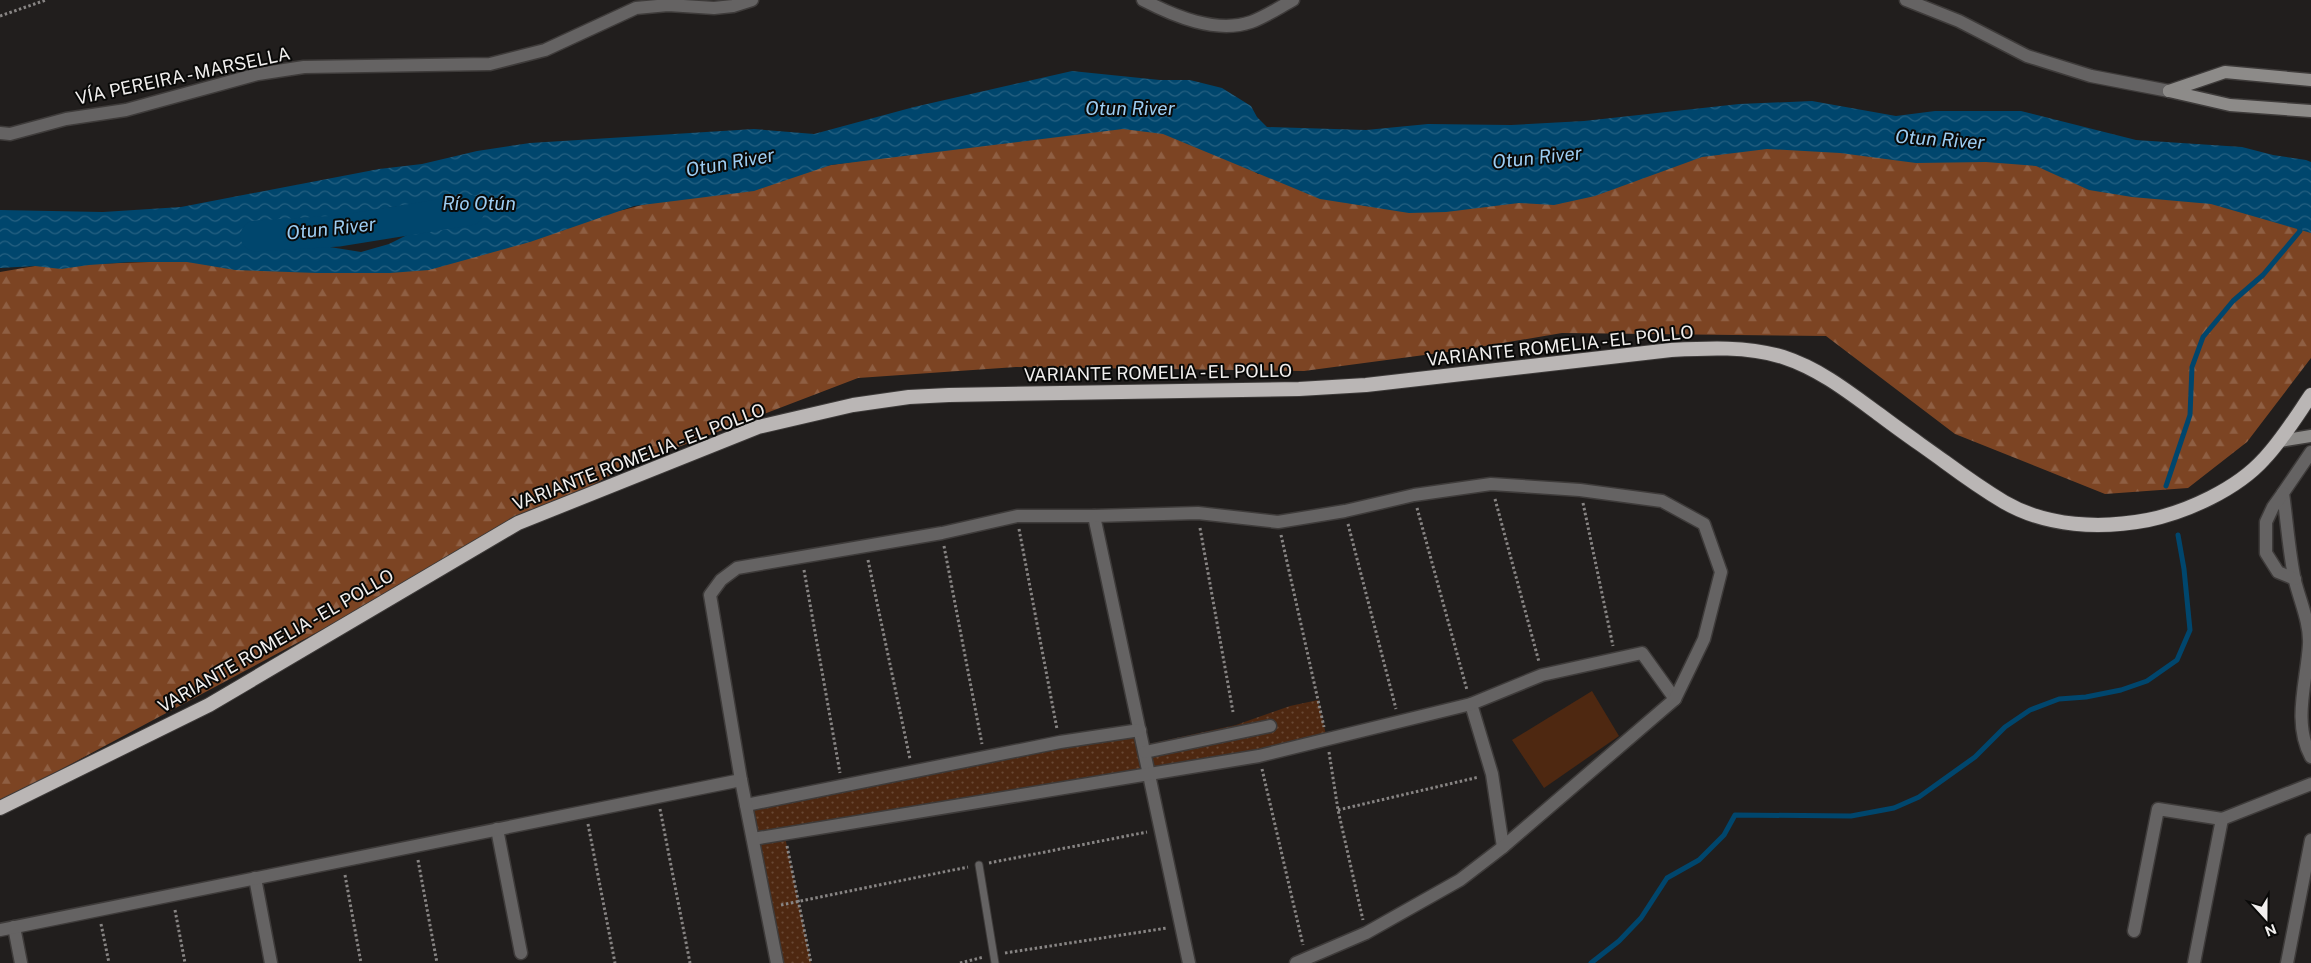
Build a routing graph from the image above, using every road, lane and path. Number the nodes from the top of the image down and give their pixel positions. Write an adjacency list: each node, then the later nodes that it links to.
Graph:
1 (46, 0): 6 (path)
2 (752, 0): 10 (street, VÍA PEREIRA - MARSELLA)
3 (1143, 0): 4 (street)
4 (1293, 0)
5 (1906, 0): 8 (street)
6 (0, 16)
7 (2311, 80): 8 (main road)
8 (2169, 91): 9 (main road)
9 (2311, 111)
10 (0, 133)
11 (2311, 395): 13 (highway, VARIANTE ROMELIA - EL POLLO)
12 (2311, 436): 13 (main road)
13 (2280, 441): 50 (highway, VARIANTE ROMELIA - EL POLLO)
14 (2311, 452): 17 (street)
15 (1491, 484): 16 (street); 18 (street); 29 (path)
16 (1580, 490): 28 (path); 30 (street)
17 (2283, 493): 27 (street); 27 (street)
18 (1414, 495): 19 (street); 31 (path)
19 (1345, 511): 23 (street); 33 (path)
20 (1198, 513): 22 (street); 23 (street); 32 (path)
21 (1016, 516): 22 (street); 24 (street); 37 (path)
22 (1094, 516): 35 (street)
23 (1278, 522): 36 (path)
24 (942, 533): 25 (street); 40 (path)
25 (866, 547): 26 (street); 42 (path)
26 (802, 558): 45 (street); 47 (path)
27 (2295, 579): 41 (street)
28 (1616, 658): 29 (street); 30 (street)
29 (1542, 675): 31 (street)
30 (1675, 699): 60 (street)
31 (1471, 704): 33 (street); 44 (street)
32 (1233, 712)
33 (1400, 722): 36 (street)
34 (1270, 726): 38 (street)
35 (1140, 730): 37 (street); 38 (street)
36 (1327, 739): 39 (street); 51 (path)
37 (1060, 742): 40 (street)
38 (1145, 752): 43 (street)
39 (1259, 756): 43 (street); 75 (path)
40 (984, 757): 42 (street)
41 (2311, 757)
42 (912, 772): 47 (street)
43 (1150, 774): 55 (street); 56 (street)
44 (1492, 774): 51 (path); 60 (street)
45 (741, 780): 48 (street); 49 (street)
46 (2311, 784): 53 (street)
47 (842, 786): 49 (street)
48 (657, 797): 52 (street); 83 (path)
49 (746, 805): 57 (street)
50 (0, 808)
51 (1338, 810): 72 (path)
52 (586, 811): 54 (street); 82 (path)
53 (2222, 819): 71 (street); 88 (street)
54 (498, 829): 59 (street); 73 (street)
55 (1160, 829): 62 (path); 68 (street)
56 (784, 832): 57 (street); 65 (path)
57 (752, 839): 66 (street)
58 (2311, 840): 89 (street)
59 (415, 846): 61 (street); 81 (path)
60 (1503, 847): 72 (street)
61 (343, 860): 63 (street); 80 (path)
62 (979, 865): 65 (path); 74 (lane)
63 (255, 878): 64 (street); 79 (street)
64 (172, 895): 67 (street); 78 (path)
65 (798, 902): 66 (path); 85 (path)
66 (766, 908): 84 (street)
67 (99, 910): 69 (street); 77 (path)
68 (1182, 925): 74 (path); 87 (street)
69 (14, 927): 70 (street); 76 (street)
70 (0, 930)
71 (2134, 931)
72 (1366, 933): 75 (street)
73 (521, 953)
74 (994, 959): 86 (path)
75 (1301, 961)
76 (21, 963)
77 (108, 963)
78 (185, 963)
79 (271, 963)
80 (361, 963)
81 (437, 963)
82 (615, 963)
83 (690, 963)
84 (778, 963)
85 (811, 963)
86 (960, 963)
87 (1189, 963)
88 (2194, 963)
89 (2287, 963)

